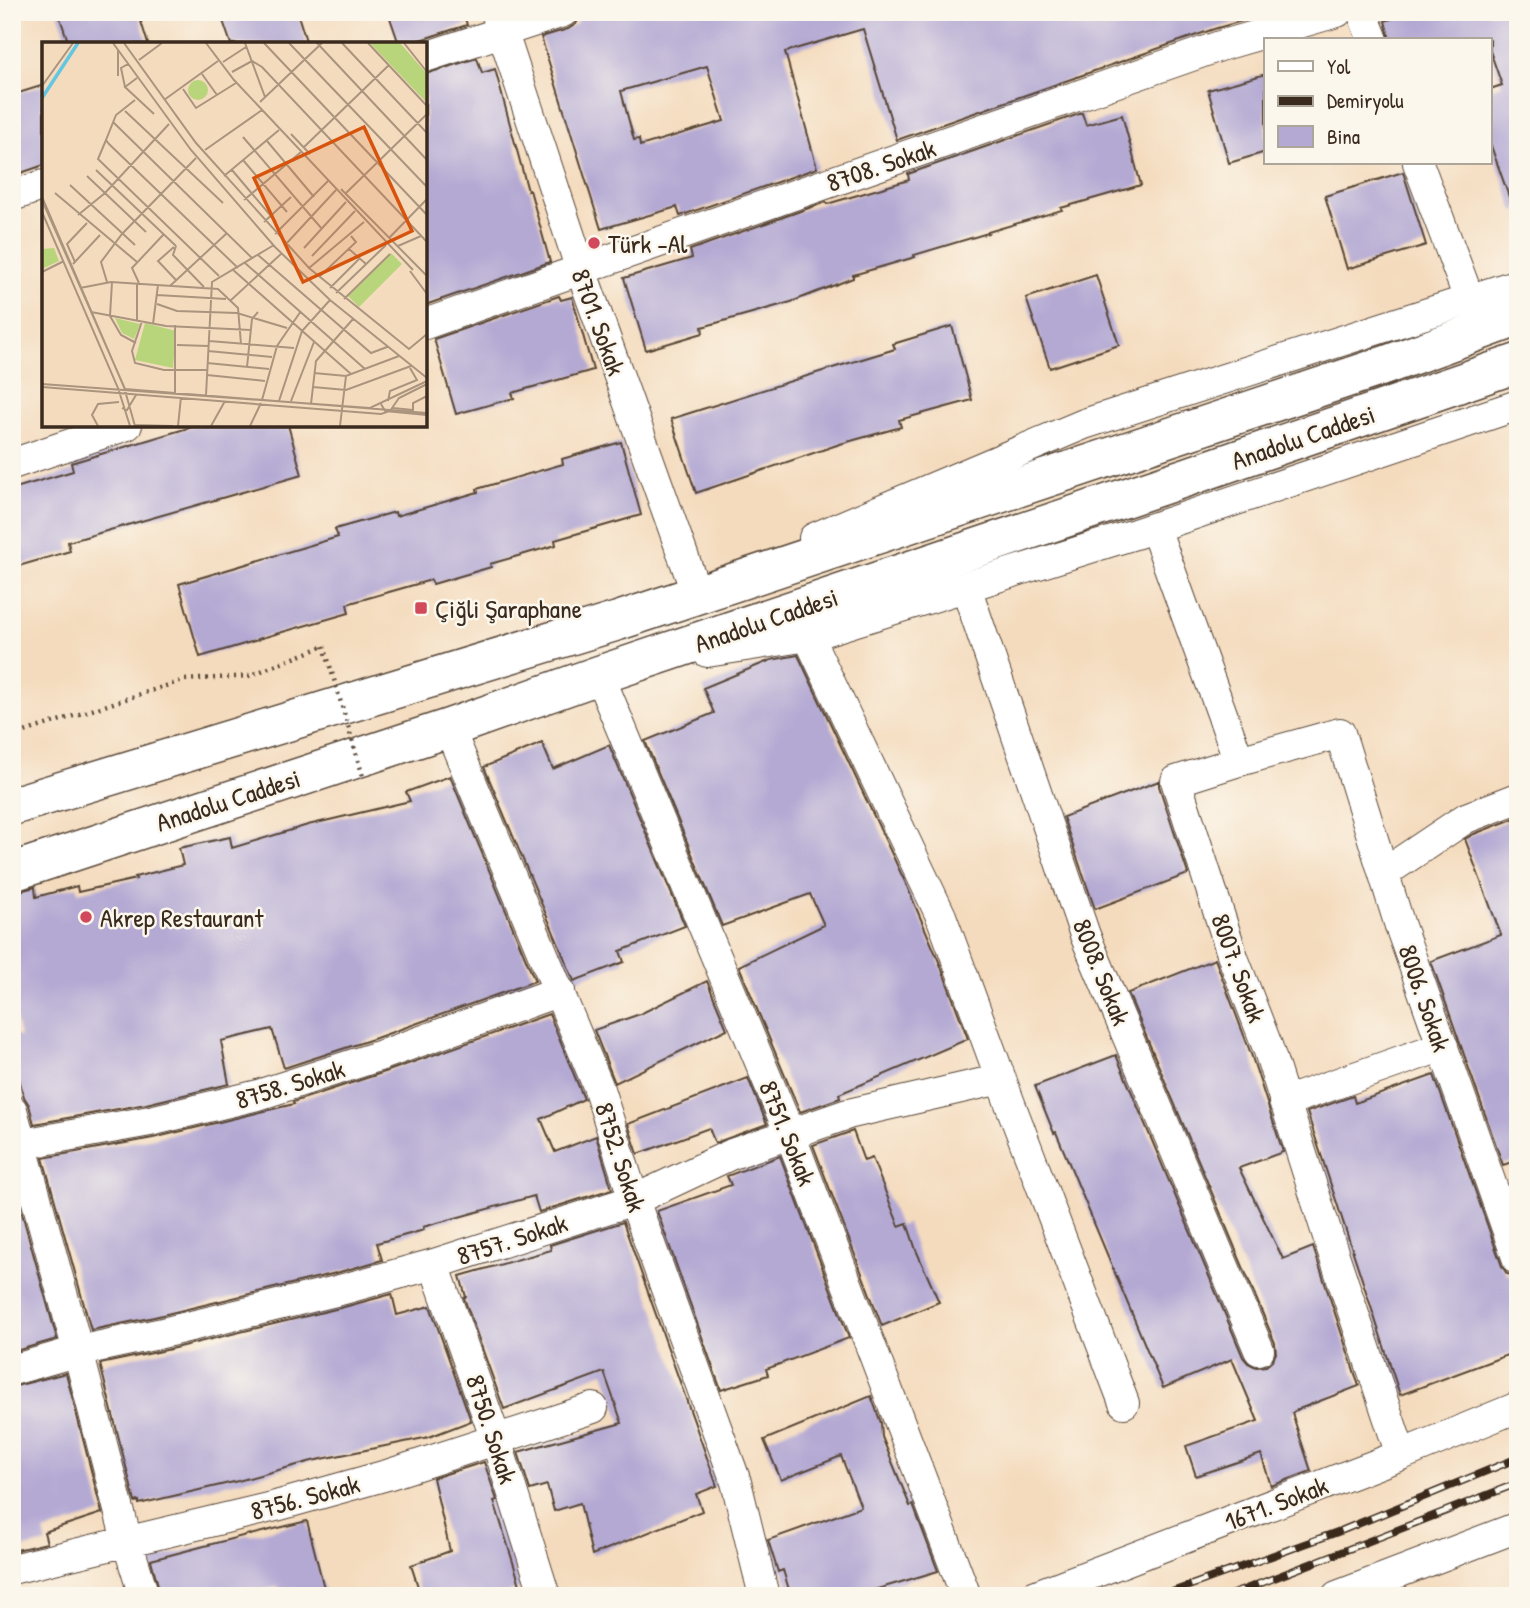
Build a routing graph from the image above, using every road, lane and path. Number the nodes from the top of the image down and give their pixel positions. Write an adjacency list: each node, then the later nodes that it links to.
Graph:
1 (563, 12): 4 (street)
2 (1337, 12): 10 (street, 8708. Sokak)
3 (1362, 12): 5 (street)
4 (499, 22): 6 (street); 10 (street, 8701. Sokak)
5 (1372, 38)
6 (427, 56)
7 (1418, 164): 12 (street)
8 (42, 186): 9 (street)
9 (12, 196)
10 (581, 270): 14 (street, 8708. Sokak); 21 (street, 8701. Sokak)
11 (1518, 284): 12 (street)
12 (1469, 299): 21 (street)
13 (1518, 317): 22 (highway, Anadolu Caddesi)
14 (427, 323)
15 (1518, 363): 24 (highway, Anadolu Caddesi)
16 (1518, 405): 19 (street)
17 (121, 427): 18 (street)
18 (12, 464)
19 (1155, 528): 20 (street); 27 (street)
20 (966, 586): 23 (street); 43 (street, 8008. Sokak)
21 (695, 589): 22 (street)
22 (618, 621): 30 (highway, Anadolu Caddesi)
23 (808, 636): 24 (street); 35 (street)
24 (617, 670): 25 (highway, Anadolu Caddesi); 38 (street, 8751. Sokak)
25 (449, 728): 31 (highway, Anadolu Caddesi); 33 (street, 8752. Sokak)
26 (12, 736): 28 (path, bridge)
27 (1239, 761): 32 (street, 8006. Sokak); 36 (street, 8007. Sokak)
28 (364, 780)
29 (1518, 798): 32 (street)
30 (12, 806)
31 (12, 872)
32 (1384, 873): 34 (street, 8006. Sokak)
33 (560, 991): 39 (street, 8758. Sokak); 40 (street, 8752. Sokak)
34 (1443, 1046): 36 (street); 41 (street, 8006. Sokak)
35 (1001, 1079): 38 (street, 8757. Sokak); 46 (street)
36 (1284, 1102): 50 (street, 8007. Sokak)
37 (12, 1110): 39 (street)
38 (790, 1134): 40 (street, 8757. Sokak); 57 (street, 8751. Sokak)
39 (17, 1146): 44 (street)
40 (634, 1200): 42 (street, 8757. Sokak); 56 (street, 8752. Sokak)
41 (1518, 1260)
42 (434, 1264): 44 (street, 8757. Sokak); 49 (street, 8750. Sokak)
43 (1259, 1350)
44 (78, 1351): 45 (street, 8757. Sokak); 52 (street)
45 (12, 1370)
46 (1124, 1403)
47 (593, 1408): 49 (street, 8756. Sokak)
48 (1518, 1408): 50 (street, 1671. Sokak)
49 (496, 1440): 52 (street, 8756. Sokak); 55 (street, 8750. Sokak)
50 (1401, 1455): 58 (street, 1671. Sokak)
51 (1518, 1527): 59 (street)
52 (127, 1541): 53 (street, 8756. Sokak); 54 (street)
53 (12, 1569)
54 (144, 1596)
55 (545, 1596)
56 (764, 1596)
57 (966, 1596)
58 (1034, 1596)
59 (1337, 1596)

